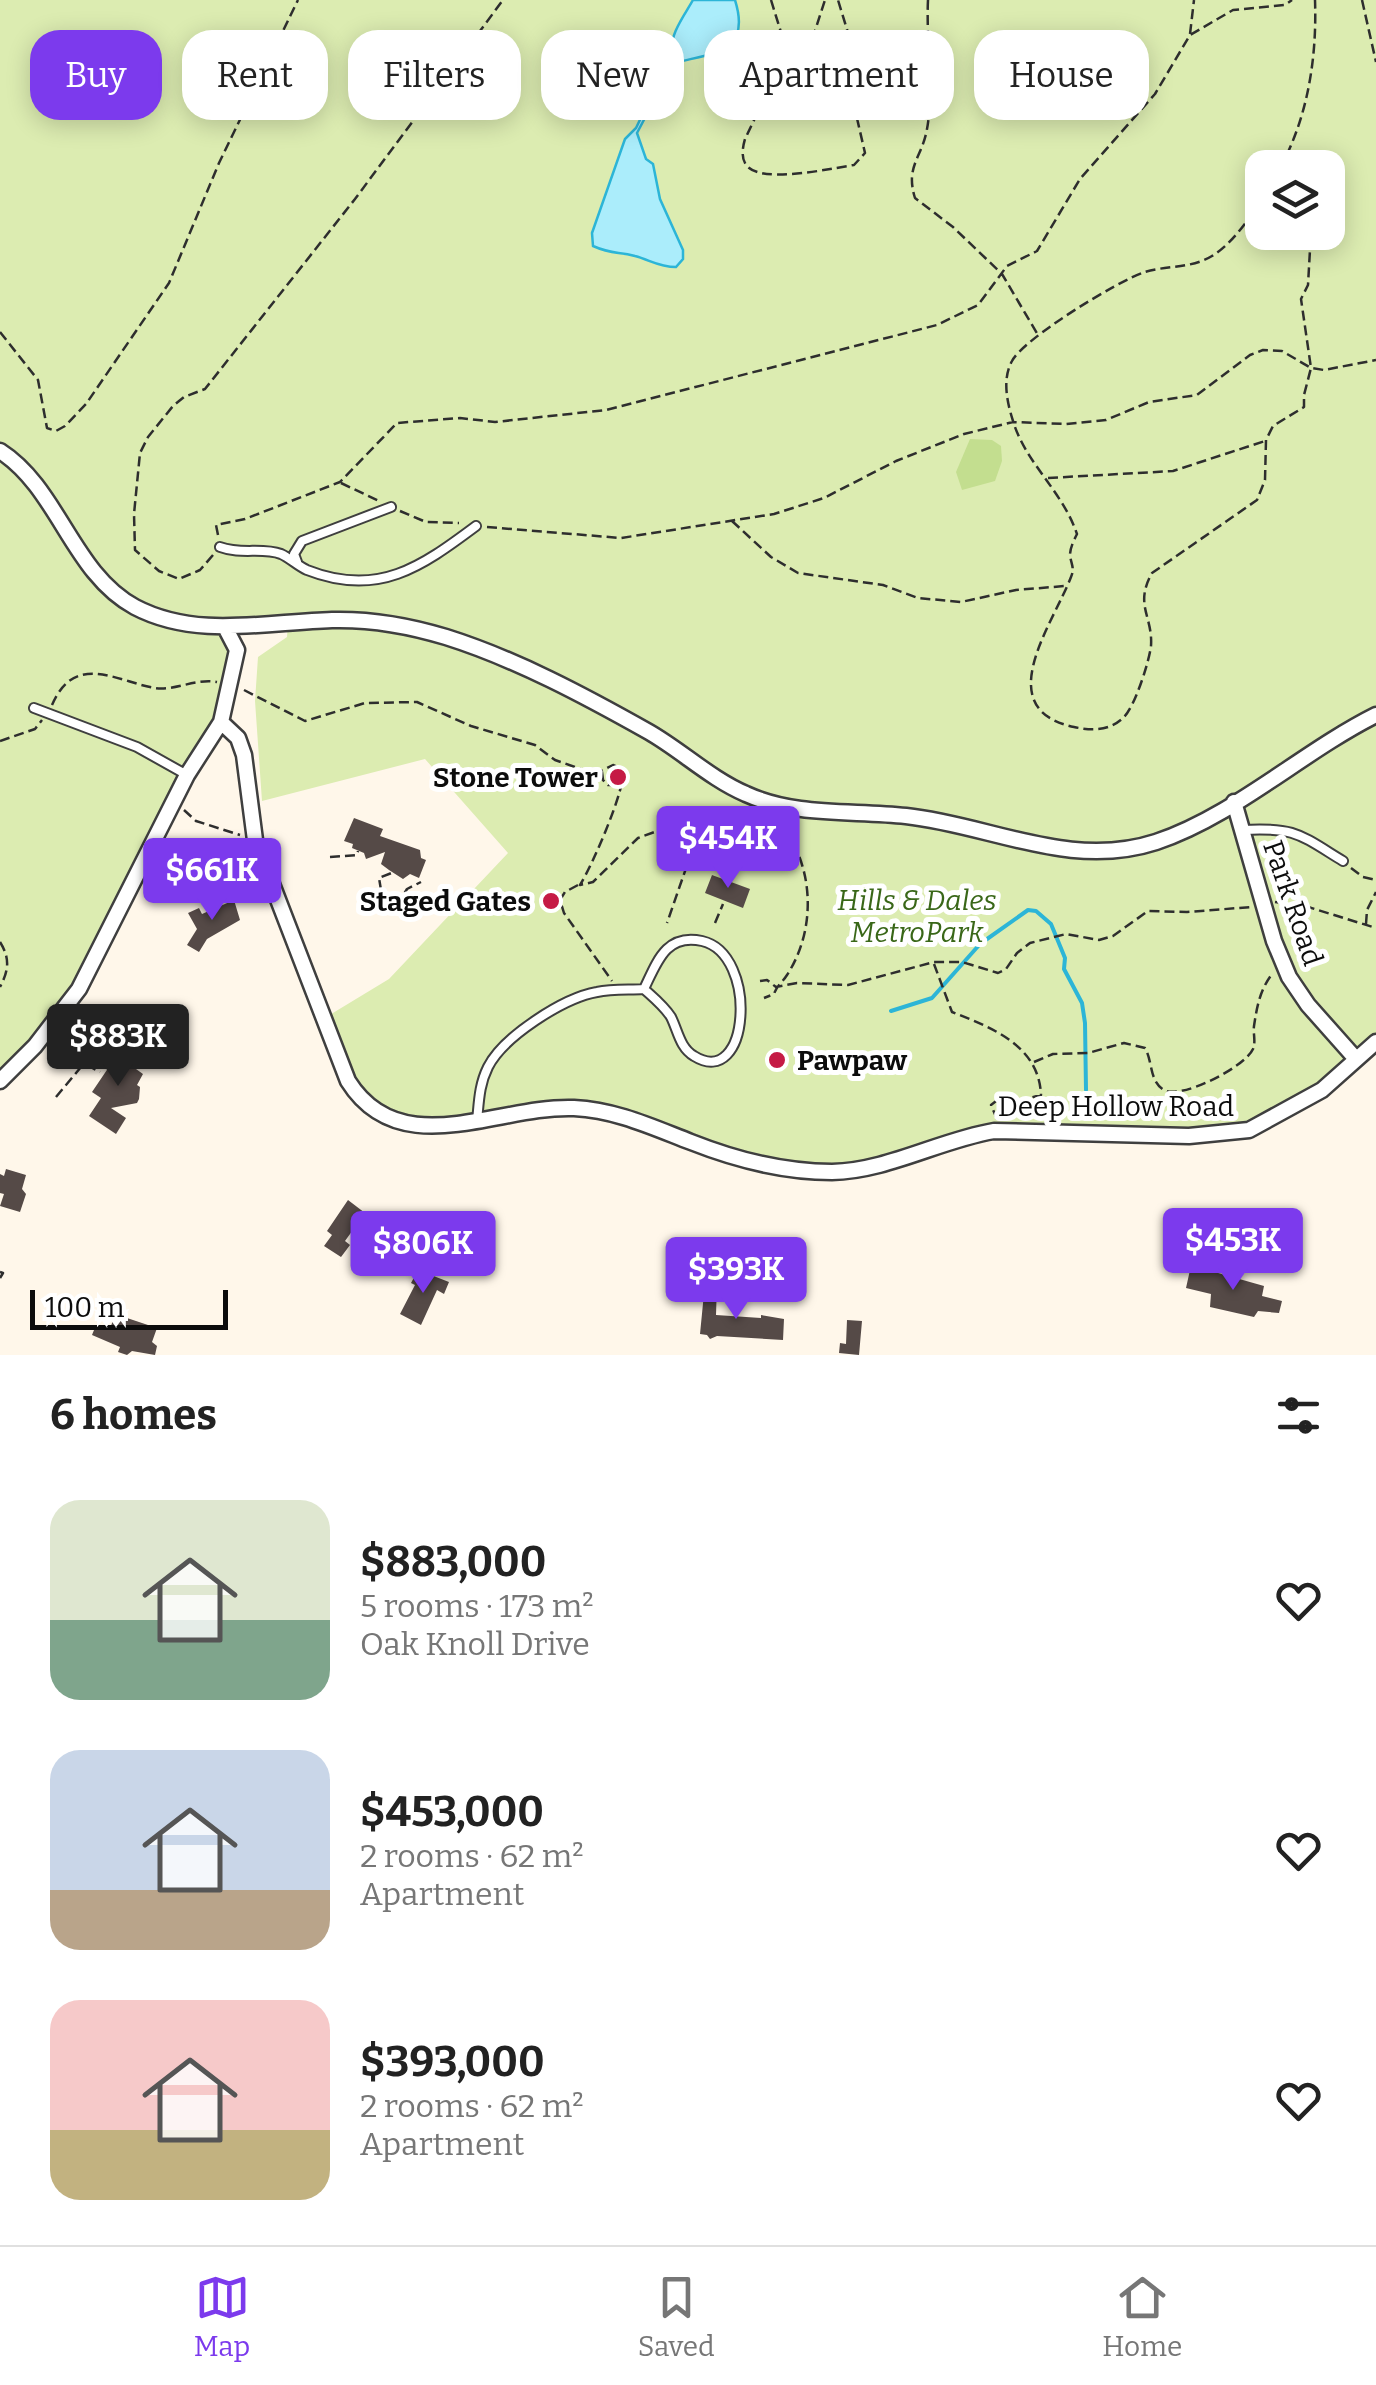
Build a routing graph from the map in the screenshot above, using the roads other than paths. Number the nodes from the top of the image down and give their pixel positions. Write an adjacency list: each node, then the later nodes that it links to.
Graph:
1 (0, 451): 6 (street)
2 (391, 507): 5 (lane)
3 (476, 526): 5 (lane)
4 (220, 547): 5 (lane)
5 (297, 563)
6 (224, 626): 9 (street); 11 (street)
7 (34, 708): 10 (lane)
8 (1376, 715): 11 (street)
9 (220, 722): 10 (street); 18 (street, Deep Hollow Road)
10 (187, 776): 17 (street)
11 (1234, 802): 12 (street, Park Road)
12 (1242, 830): 13 (lane); 16 (street, Park Road)
13 (1344, 861)
14 (644, 989): 14 (lane); 18 (lane)
15 (1376, 1042): 16 (street, Deep Hollow Road)
16 (1356, 1059): 18 (street, Deep Hollow Road)
17 (0, 1081)
18 (477, 1121)

